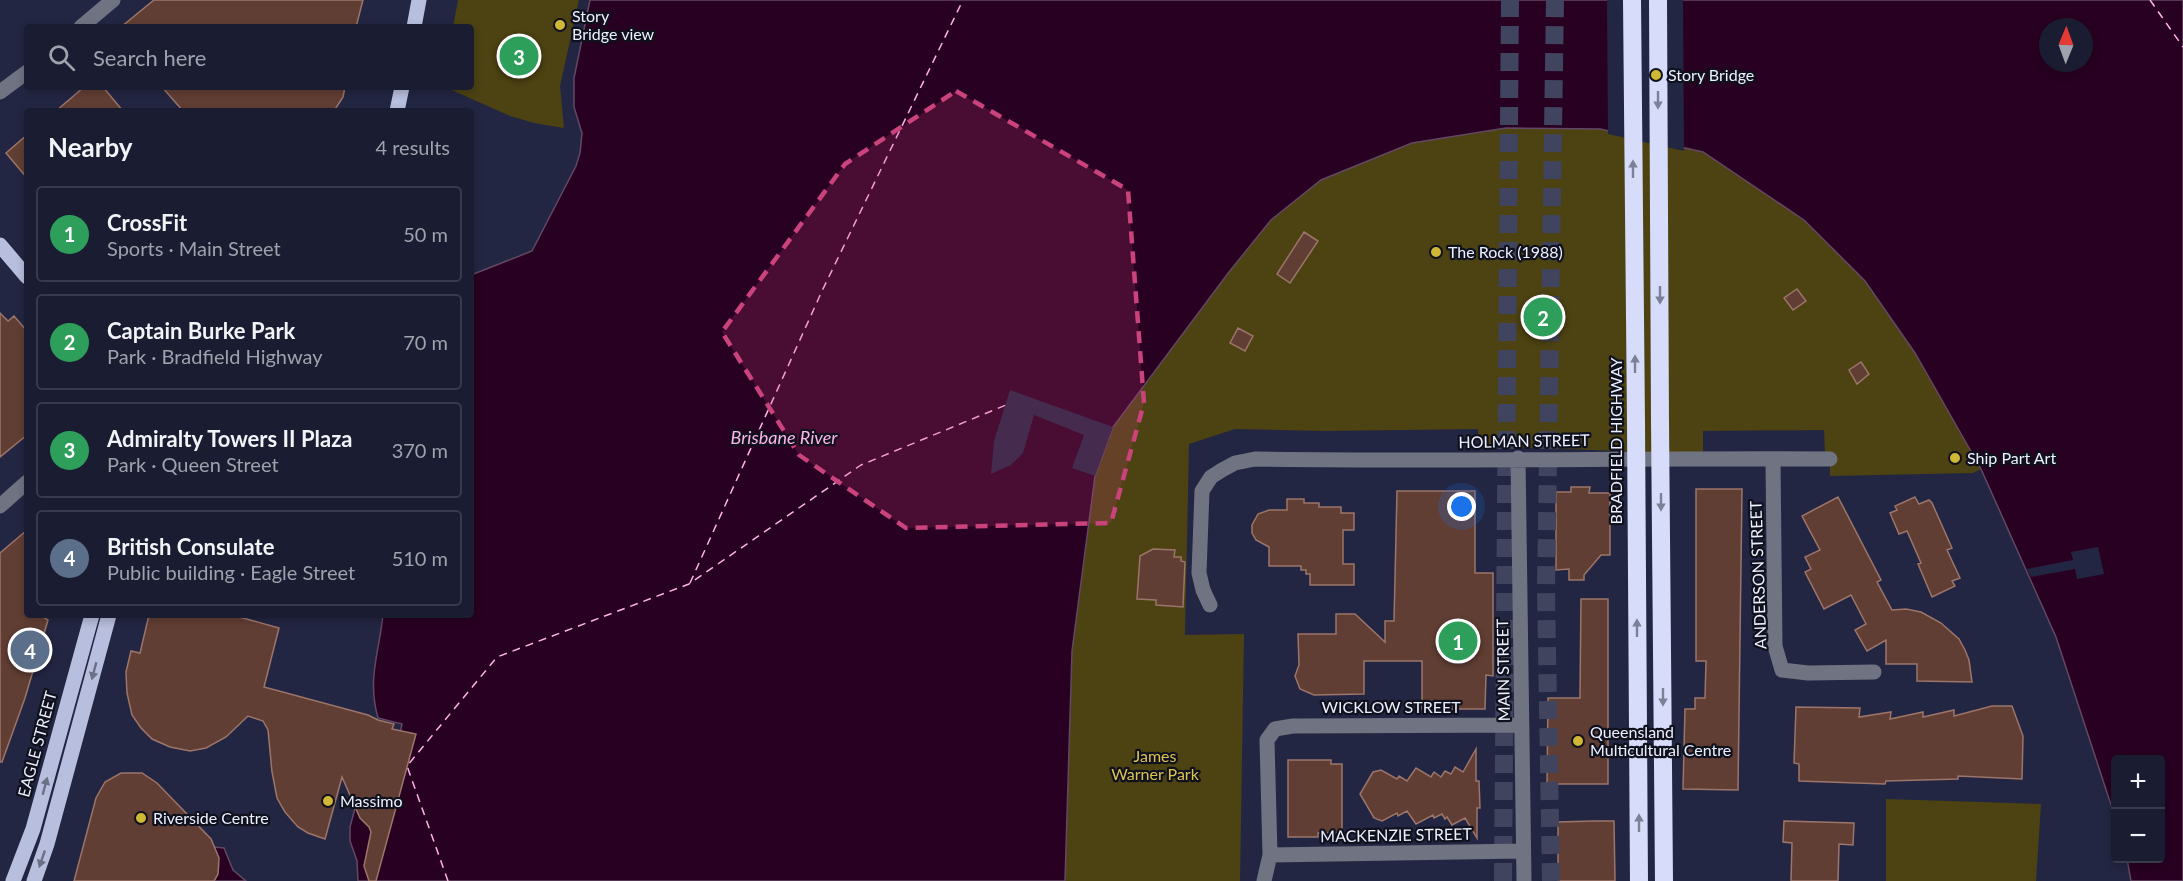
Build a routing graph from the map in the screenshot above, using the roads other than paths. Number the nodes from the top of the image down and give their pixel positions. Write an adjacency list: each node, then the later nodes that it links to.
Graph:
1 (113, 0): 5 (street)
2 (419, 0): 6 (main road)
3 (1632, 0): 29 (highway, BRADFIELD HIGHWAY, one-way to 3, bridge)
4 (1658, 0): 30 (highway, one-way to 30, bridge)
5 (85, 24)
6 (415, 24)
7 (24, 74): 9 (street)
8 (401, 90): 10 (main road)
9 (0, 92)
10 (398, 108)
11 (0, 245): 12 (main road)
12 (24, 273)
13 (1518, 458): 14 (street, HOLMAN STREET); 18 (street, HOLMAN STREET); 22 (street, MAIN STREET)
14 (1773, 459): 15 (street, HOLMAN STREET); 21 (street, ANDERSON STREET)
15 (1830, 459)
16 (24, 485): 17 (street)
17 (0, 506)
18 (1210, 604)
19 (91, 618): 25 (main road, EAGLE STREET, one-way to 19)
20 (108, 618): 26 (main road, one-way to 26)
21 (1874, 672)
22 (1522, 725): 23 (street, MAIN STREET); 24 (street, WICKLOW STREET)
23 (1523, 851): 24 (street, MACKENZIE STREET); 28 (street, MAIN STREET)
24 (1269, 855): 27 (street)
25 (13, 881)
26 (34, 881)
27 (1264, 881)
28 (1524, 881)
29 (1639, 881)
30 (1664, 881)

